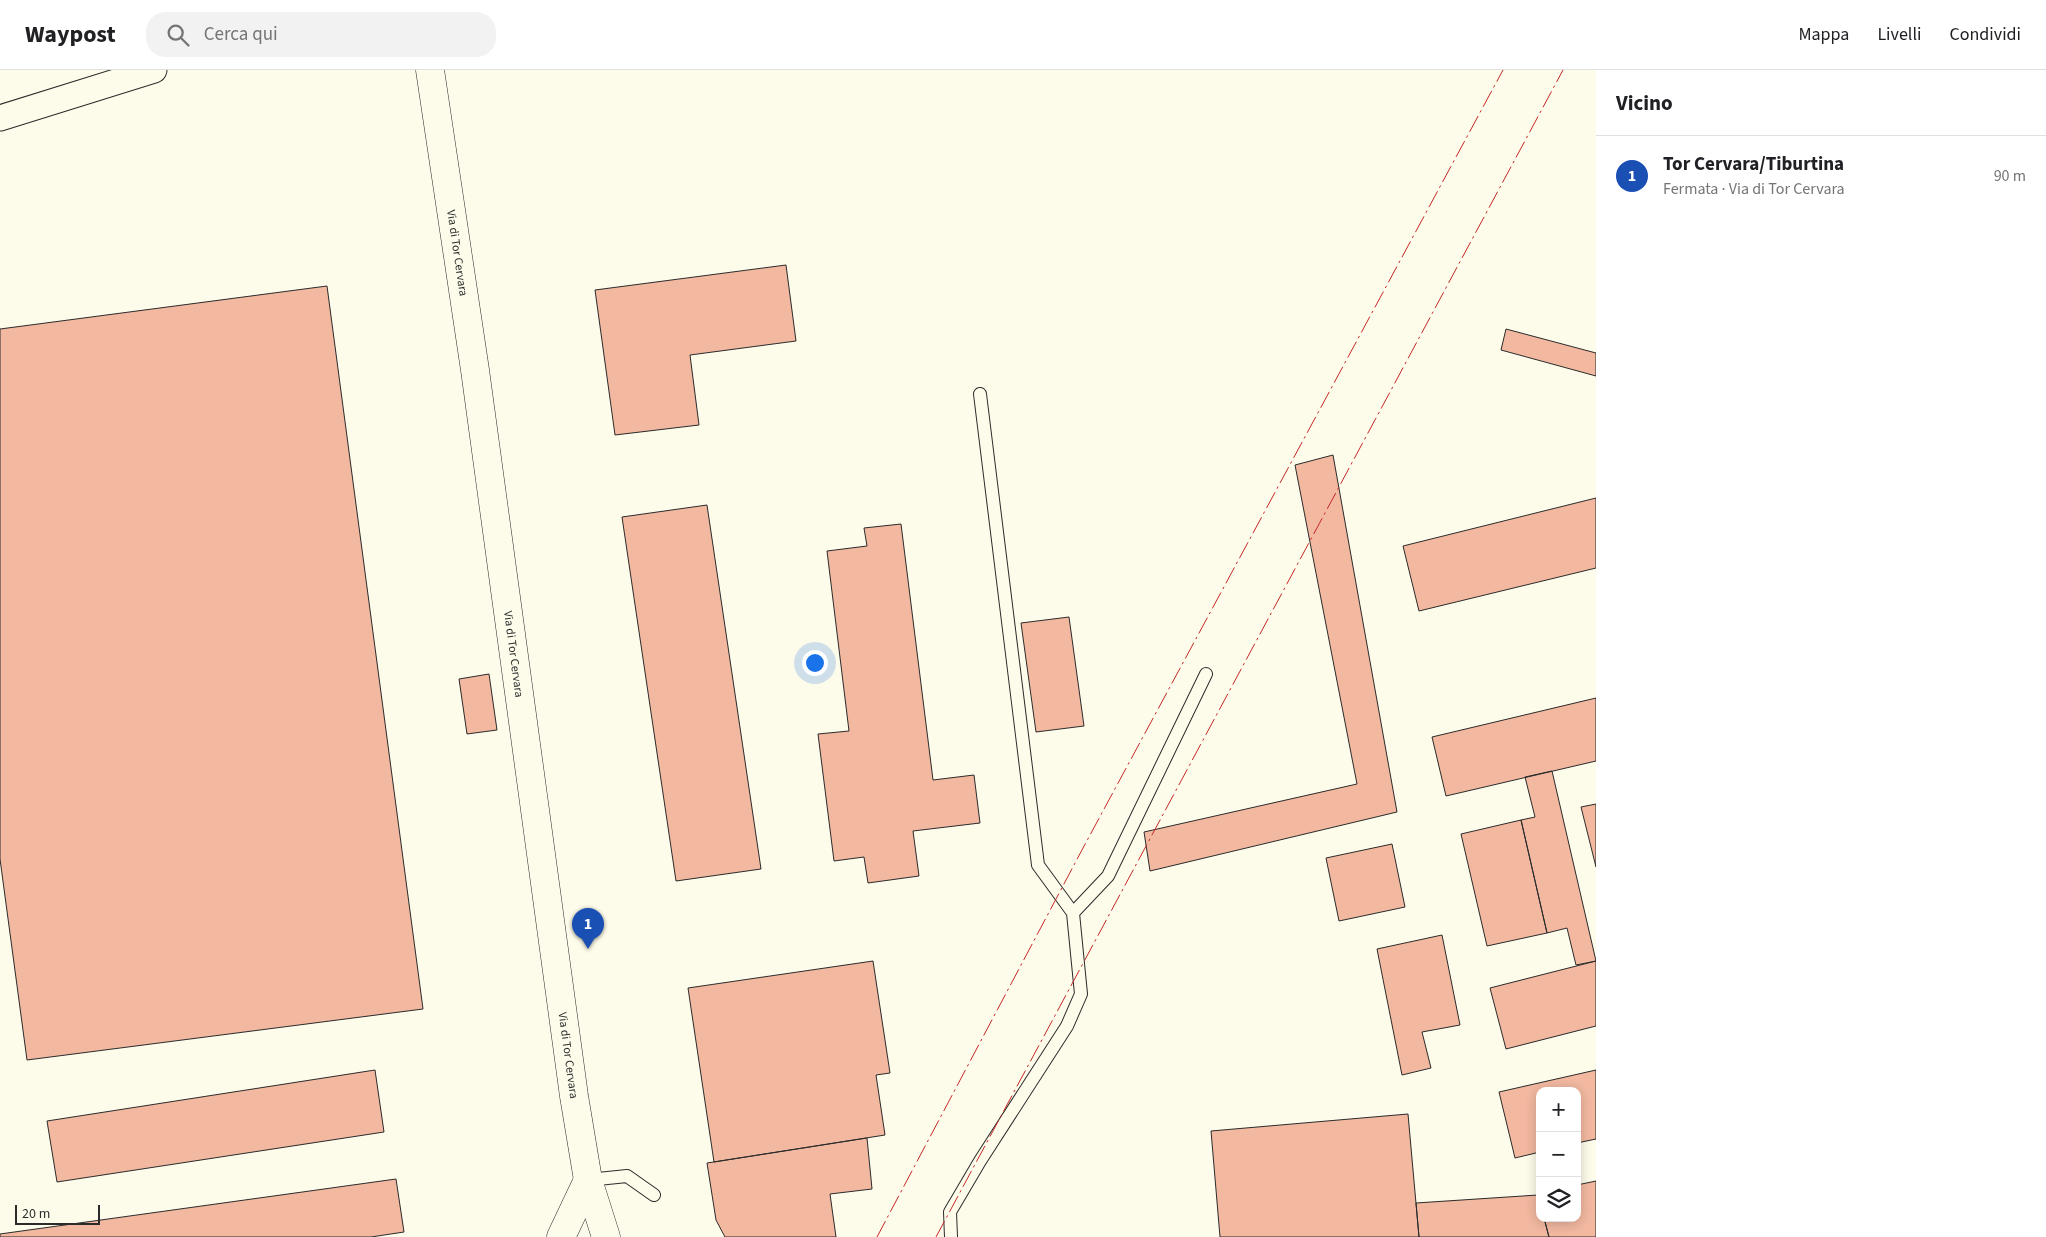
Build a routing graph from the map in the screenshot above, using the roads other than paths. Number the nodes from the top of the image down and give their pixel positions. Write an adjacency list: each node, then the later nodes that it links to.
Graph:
1 (154, 70): 3 (street)
2 (430, 70): 7 (street, Via di Tor Cervara)
3 (0, 118)
4 (980, 394): 6 (lane)
5 (1206, 674): 6 (lane)
6 (1073, 913): 11 (lane)
7 (588, 1180): 8 (lane); 9 (street); 10 (street, Via di Tor Cervara)
8 (654, 1195)
9 (561, 1237)
10 (606, 1237)
11 (951, 1237)

